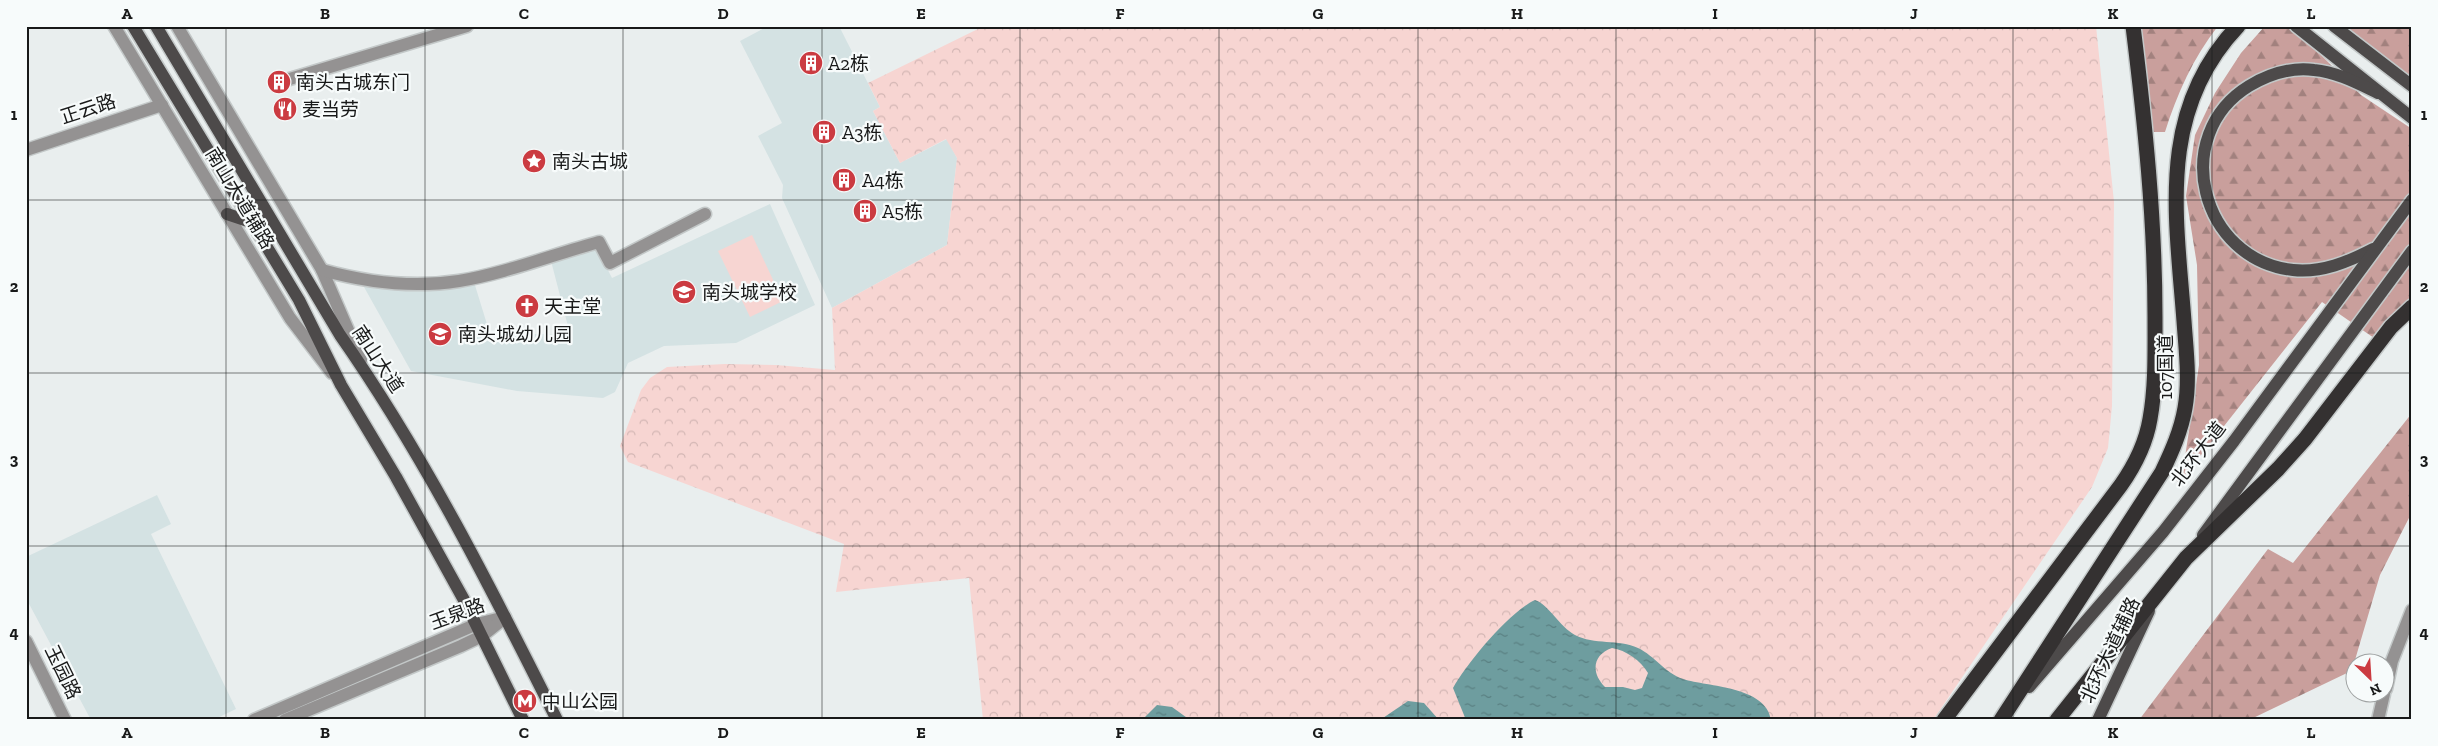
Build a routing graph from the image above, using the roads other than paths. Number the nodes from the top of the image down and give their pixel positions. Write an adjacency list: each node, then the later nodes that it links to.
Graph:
1 (114, 26): 13 (street, 南山大道辅路)
2 (133, 26): 19 (main road)
3 (156, 26): 24 (main road, 南山大道)
4 (177, 26): 22 (street, 南山大道辅路)
5 (467, 26): 10 (street)
6 (2132, 26): 41 (highway)
7 (2238, 26): 35 (highway, 107国道)
8 (2296, 26): 12 (main road)
9 (2334, 26): 11 (main road)
10 (283, 81)
11 (2412, 86)
12 (2378, 93): 14 (main road); 20 (main road)
13 (162, 105): 15 (street, 正云路); 17 (street, 南山大道辅路)
14 (2412, 118)
15 (26, 150)
16 (2412, 200): 20 (main road, 北环大道)
17 (227, 214): 19 (main road); 25 (street, 南山大道辅路)
18 (705, 214): 22 (street)
19 (251, 222): 25 (main road)
20 (2377, 246): 35 (main road, 北环大道)
21 (2412, 251): 26 (main road)
22 (322, 270): 24 (street, 南山大道辅路)
23 (2412, 307): 26 (highway)
24 (366, 372): 29 (main road, 南山大道)
25 (341, 385): 30 (main road)
26 (2186, 558): 27 (highway)
27 (2156, 595): 43 (highway); 44 (main road, 北环大道辅路)
28 (2412, 610): 33 (street)
29 (505, 617): 30 (street, 玉泉路); 31 (street, 玉泉路); 40 (main road, 南山大道)
30 (476, 624): 31 (main road); 37 (street, 玉泉路)
31 (482, 636): 38 (street, 玉泉路); 39 (main road)
32 (26, 641): 36 (street, 玉园路)
33 (2395, 654)
34 (2382, 704): 45 (street)
35 (2012, 706): 42 (highway, 北环大道)
36 (65, 720)
37 (254, 720)
38 (285, 720)
39 (523, 720)
40 (557, 720)
41 (1944, 720)
42 (2001, 720)
43 (2057, 720)
44 (2098, 720)
45 (2378, 720)

